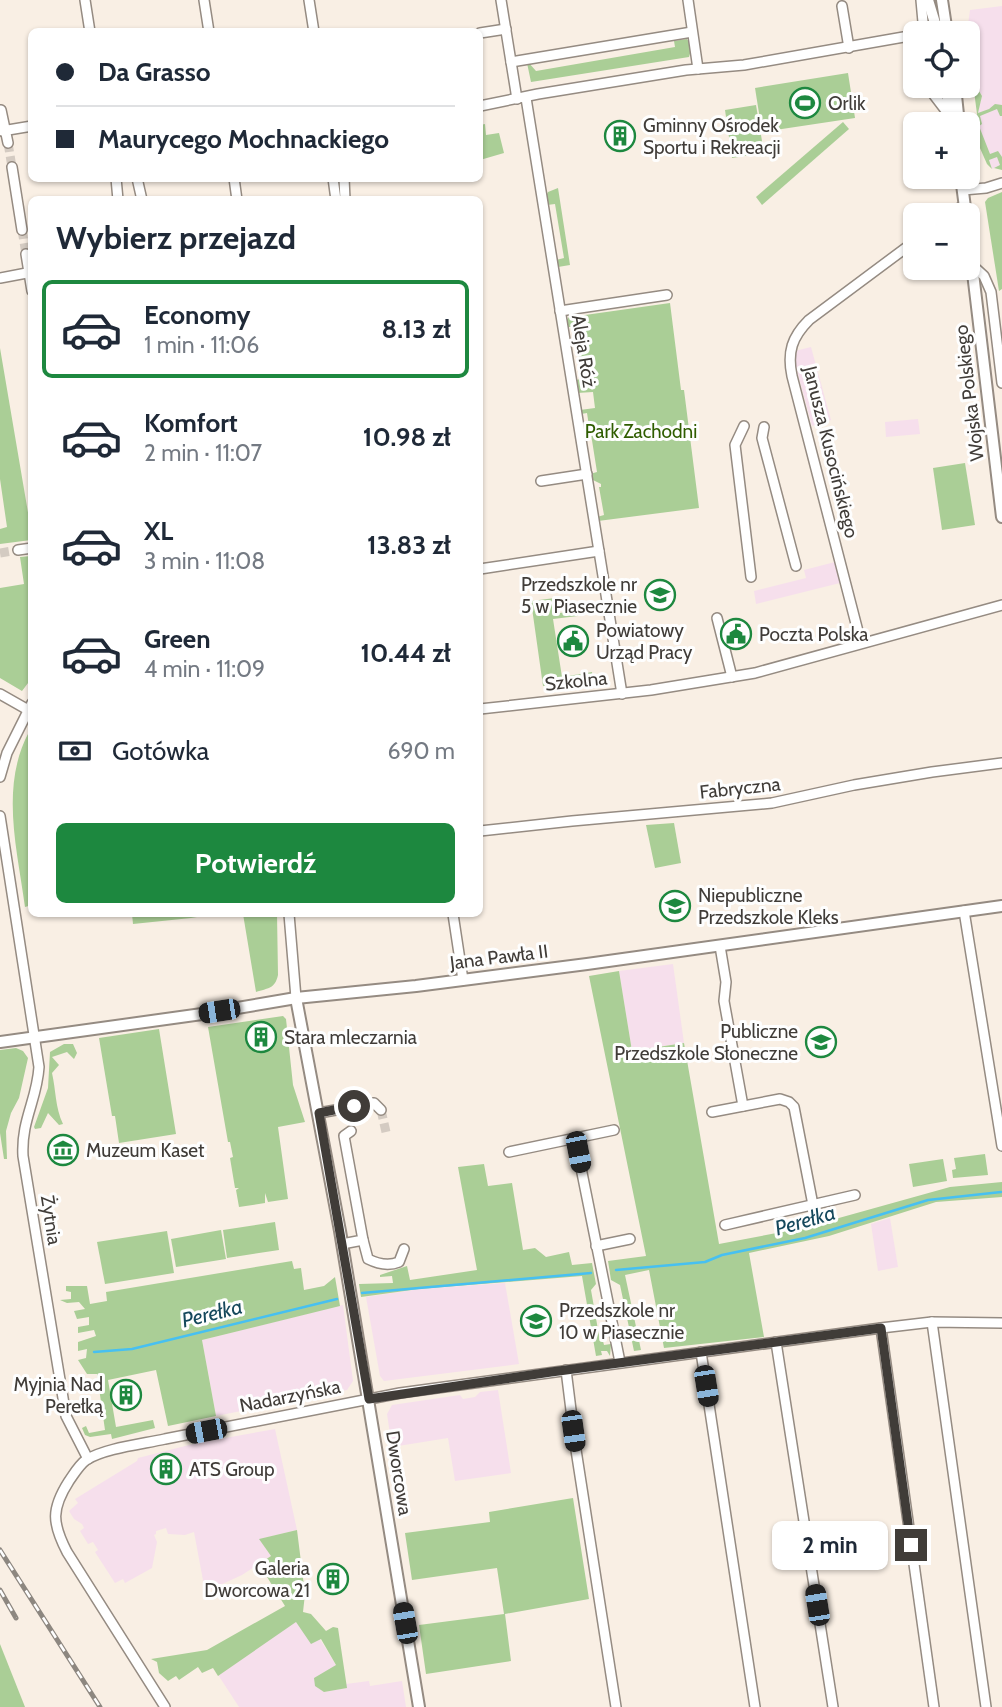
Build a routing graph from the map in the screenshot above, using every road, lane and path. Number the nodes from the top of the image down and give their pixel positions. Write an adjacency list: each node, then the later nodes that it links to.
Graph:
1 (85, 0): 15 (street)
2 (204, 0): 16 (street)
3 (309, 0): 17 (street)
4 (501, 0): 18 (street, Aleja Róż)
5 (688, 0): 19 (street)
6 (921, 0): 10 (street)
7 (928, 0): 13 (street)
8 (942, 0): 14 (street)
9 (842, 6): 22 (street)
10 (922, 15): 11 (street); 12 (street)
11 (919, 21)
12 (923, 21)
13 (934, 21)
14 (945, 21)
15 (89, 28)
16 (208, 28)
17 (313, 28)
18 (506, 29): 20 (street); 23 (street, Aleja Róż)
19 (692, 32): 23 (street); 24 (street)
20 (483, 33)
21 (903, 37): 22 (street)
22 (849, 48): 24 (street)
23 (511, 62): 25 (street, Aleja Róż)
24 (698, 69): 25 (street)
25 (522, 98): 26 (street); 44 (street, Aleja Róż)
26 (483, 105)
27 (1, 110): 29 (street)
28 (28, 127): 29 (street)
29 (3, 131): 30 (street)
30 (8, 143)
31 (12, 167): 35 (street)
32 (1002, 183): 33 (street)
33 (963, 190): 34 (street)
34 (964, 203)
35 (22, 230)
36 (903, 250): 59 (street, Janusza Kusocińskiego)
37 (26, 254): 38 (street)
38 (28, 264)
39 (980, 272): 45 (street, Wojska Polskiego)
40 (28, 273): 41 (street)
41 (0, 278)
42 (974, 280): 50 (street, Wojska Polskiego)
43 (667, 295): 44 (street)
44 (560, 311): 48 (street, Aleja Róż)
45 (1002, 383)
46 (744, 426): 56 (street)
47 (764, 427): 54 (street)
48 (587, 474): 49 (street); 53 (street, Aleja Róż)
49 (541, 481)
50 (1002, 517)
51 (28, 549): 52 (street)
52 (18, 550)
53 (599, 551): 55 (street); 62 (street, Aleja Róż)
54 (796, 566)
55 (483, 569)
56 (751, 578)
57 (1002, 605): 59 (street, Szkolna)
58 (717, 618): 60 (street)
59 (861, 643): 60 (street, Szkolna)
60 (732, 677): 62 (street, Szkolna)
61 (0, 694): 63 (street)
62 (622, 694): 64 (street, Szkolna)
63 (28, 707)
64 (483, 709)
65 (28, 712): 67 (street)
66 (1002, 763): 69 (street, Fabryczna)
67 (0, 777)
68 (0, 816): 77 (street, Żytnia)
69 (483, 831)
70 (1002, 906): 71 (street, Jana Pawła II)
71 (964, 911): 74 (street, Jana Pawła II); 86 (street)
72 (289, 917): 76 (street)
73 (453, 917): 75 (street)
74 (720, 946): 75 (street, Jana Pawła II); 79 (street)
75 (463, 980): 76 (street, Jana Pawła II)
76 (296, 998): 77 (street, Jana Pawła II); 82 (street, Dworcowa)
77 (35, 1038): 78 (street, Jana Pawła II); 104 (street, Żytnia)
78 (0, 1042)
79 (743, 1106): 81 (street); 89 (street)
80 (381, 1110): 82 (street)
81 (712, 1112)
82 (319, 1113): 93 (street, Dworcowa)
83 (614, 1130): 85 (street)
84 (351, 1131): 92 (street)
85 (575, 1138): 87 (street); 94 (street)
86 (1002, 1146)
87 (509, 1152)
88 (855, 1195): 89 (street)
89 (813, 1205): 90 (street)
90 (725, 1225)
91 (630, 1239): 94 (street)
92 (363, 1240): 93 (street); 95 (street)
93 (342, 1244): 103 (street, Dworcowa)
94 (596, 1246): 101 (street)
95 (404, 1249)
96 (932, 1322): 97 (street, Nadarzyńska); 98 (street, Nadarzyńska); 111 (street)
97 (1002, 1323)
98 (881, 1328): 99 (street, Nadarzyńska); 110 (street)
99 (776, 1342): 100 (street, Nadarzyńska); 109 (street)
100 (701, 1352): 101 (street, Nadarzyńska); 108 (street)
101 (620, 1362): 102 (street, Nadarzyńska)
102 (566, 1370): 103 (street, Nadarzyńska); 107 (street)
103 (369, 1399): 104 (street, Nadarzyńska); 106 (street, Dworcowa)
104 (88, 1459): 105 (street)
105 (165, 1707)
106 (419, 1707)
107 (616, 1707)
108 (755, 1707)
109 (832, 1707)
110 (934, 1707)
111 (986, 1707)

